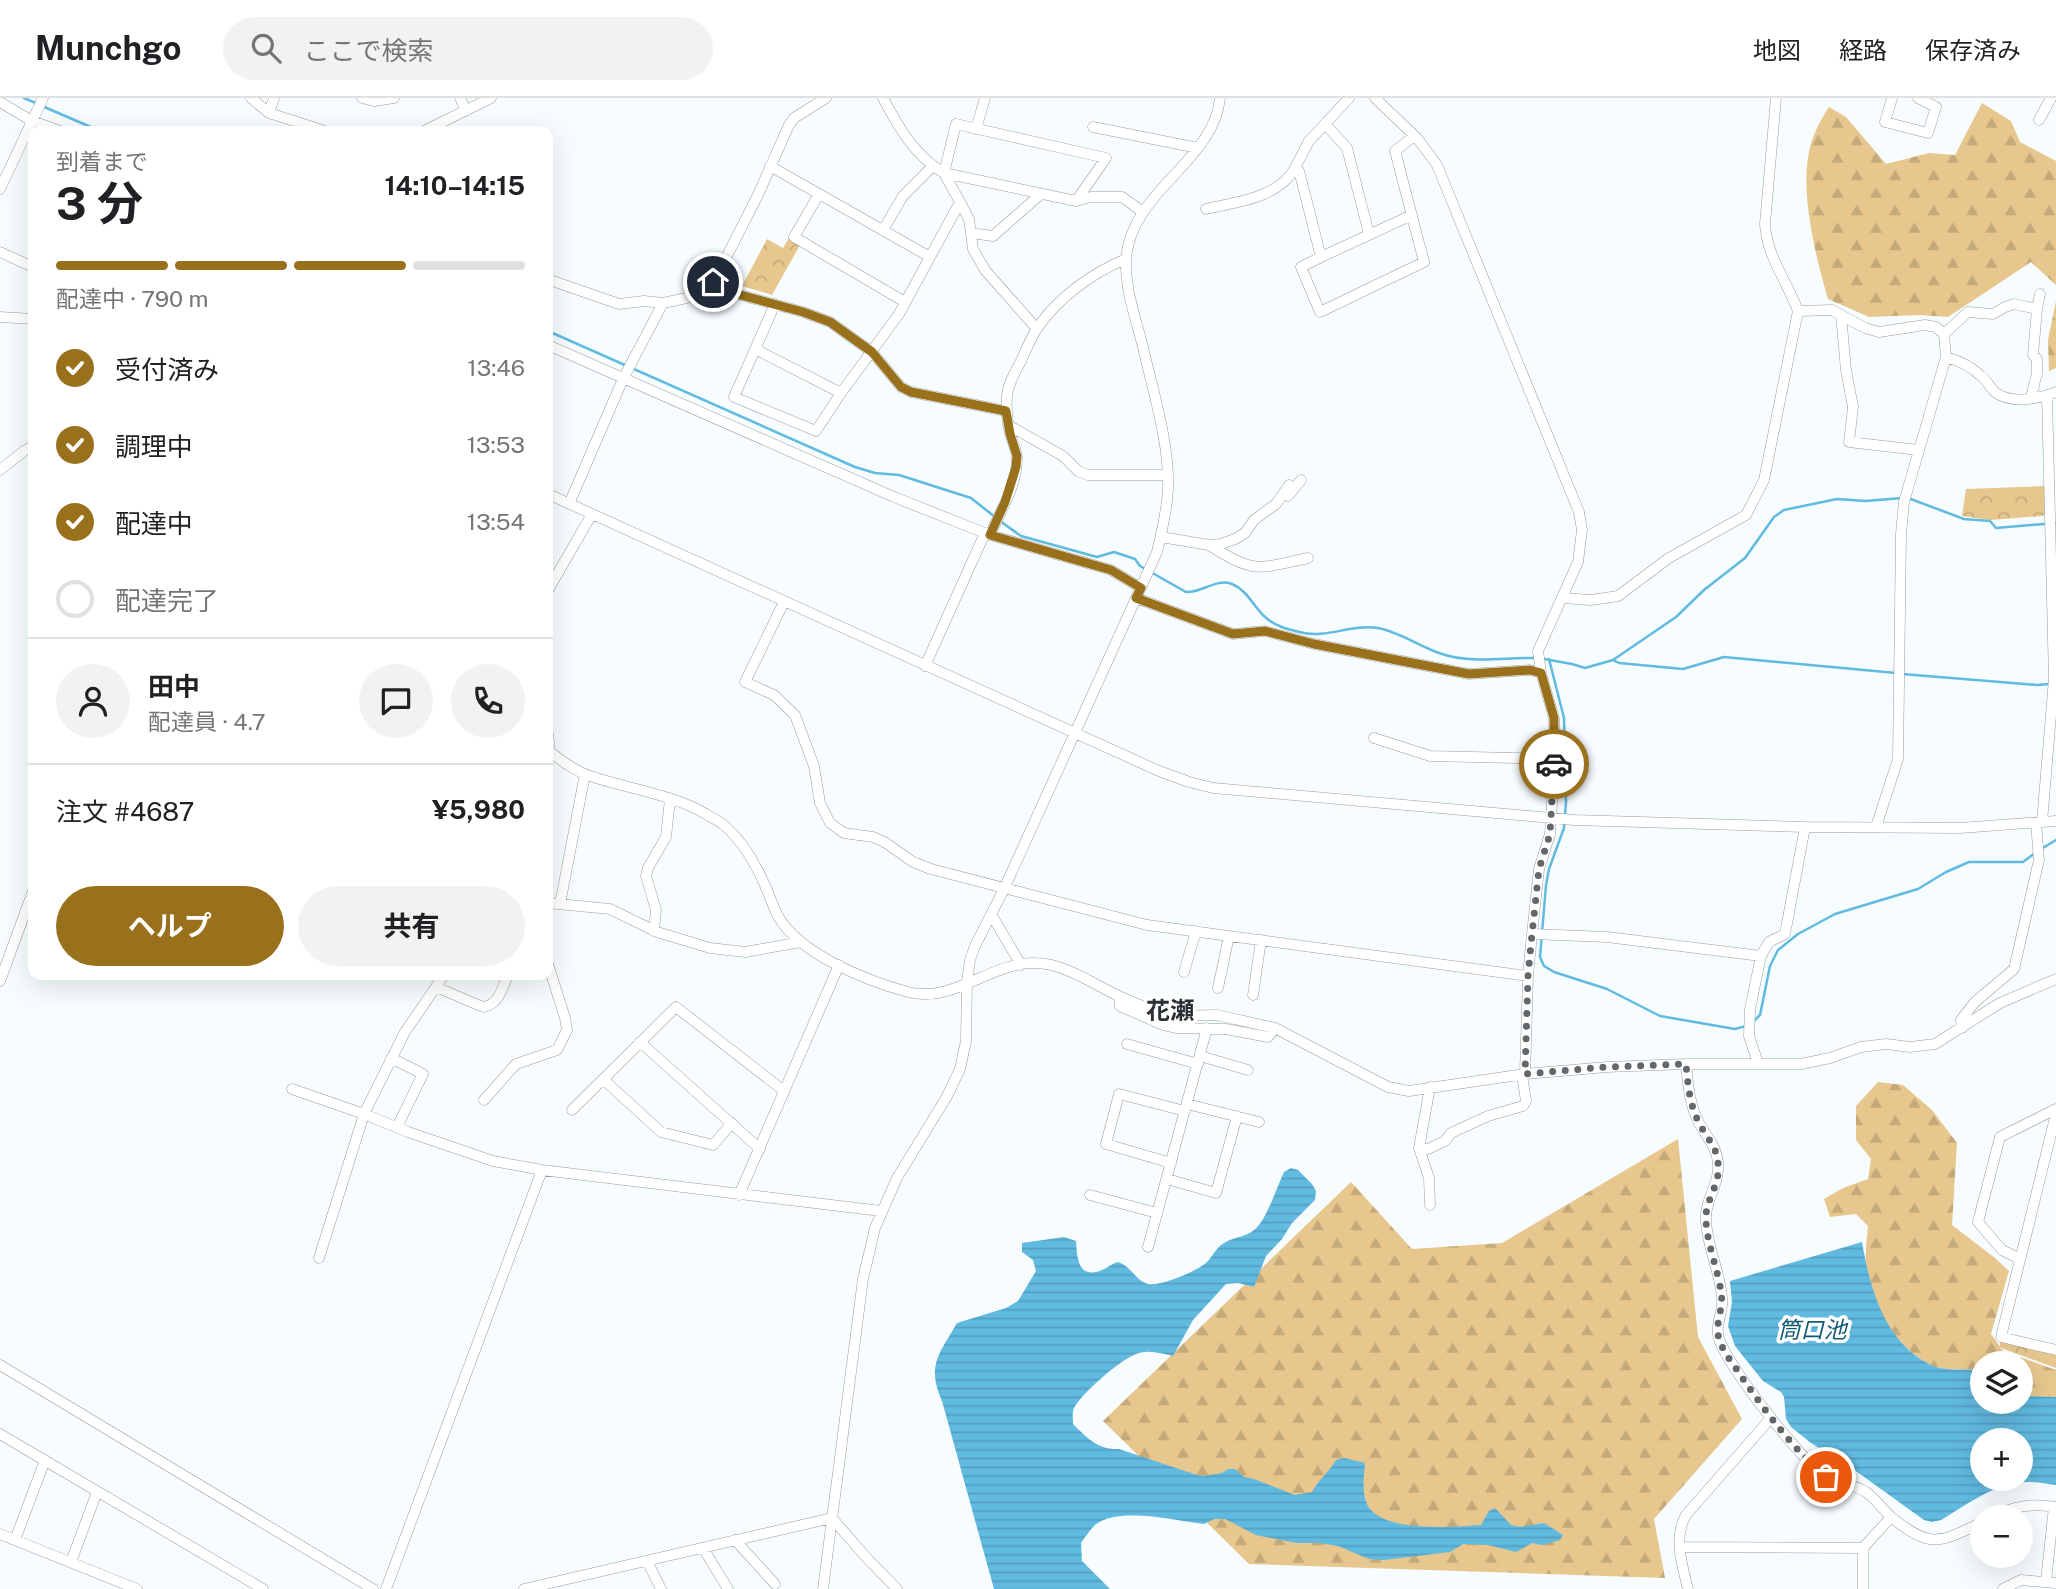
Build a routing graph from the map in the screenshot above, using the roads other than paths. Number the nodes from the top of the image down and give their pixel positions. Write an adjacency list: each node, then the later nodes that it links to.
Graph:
1 (43, 98): 21 (street)
2 (251, 98): 20 (street)
3 (274, 98): 20 (street)
4 (362, 98): 5 (street)
5 (394, 98)
6 (460, 98): 19 (street)
7 (491, 98): 19 (street)
8 (826, 98): 33 (street)
9 (883, 98): 34 (street)
10 (985, 98): 29 (street)
11 (1220, 98): 32 (street)
12 (1349, 98): 23 (street)
13 (1375, 98): 31 (street)
14 (1776, 98): 60 (street)
15 (1892, 98): 16 (street)
16 (1918, 98)
17 (2051, 98): 22 (street)
18 (0, 102): 21 (street)
19 (466, 111): 27 (street)
20 (269, 113): 26 (street)
21 (33, 119): 24 (street); 25 (street)
22 (2039, 120)
23 (1325, 124): 35 (street); 47 (street)
24 (30, 126)
25 (49, 126)
26 (309, 126)
27 (434, 126)
28 (1093, 127): 32 (street)
29 (976, 129): 36 (street); 40 (street)
30 (28, 130): 37 (street)
31 (1414, 136): 44 (street); 92 (street)
32 (1198, 148): 43 (street)
33 (770, 166): 38 (street); 54 (street)
34 (933, 166): 36 (street); 45 (street)
35 (1295, 168): 42 (street); 50 (street)
36 (944, 173): 39 (street); 41 (street)
37 (0, 189)
38 (819, 194): 45 (street); 56 (street)
39 (1041, 194): 40 (street); 46 (street)
40 (1076, 201): 43 (street)
41 (960, 202): 46 (street); 49 (street)
42 (1206, 209)
43 (1143, 212): 51 (street)
44 (1412, 215): 47 (street); 50 (street)
45 (883, 230): 49 (street)
46 (971, 233): 64 (street)
47 (1369, 234): 50 (street)
48 (0, 252): 52 (street)
49 (930, 257): 56 (street)
50 (1321, 257)
51 (1126, 258): 64 (street); 79 (street)
52 (28, 265)
53 (553, 281): 57 (street)
54 (711, 287): 57 (street); 58 (street)
55 (2040, 293): 59 (street)
56 (905, 302): 68 (street)
57 (663, 303): 70 (street)
58 (775, 304): 67 (street); 68 (street)
59 (2037, 309): 65 (street); 73 (street)
60 (1798, 311): 61 (street); 92 (street)
61 (1841, 315): 65 (street); 77 (street)
62 (0, 317): 63 (street)
63 (28, 318)
64 (1037, 328): 74 (street)
65 (1944, 334): 69 (street)
66 (553, 347): 70 (street)
67 (755, 349): 71 (street); 71 (street)
68 (872, 352): 71 (street); 74 (street)
69 (1947, 357): 73 (street); 77 (street)
70 (625, 376): 83 (street); 86 (street)
71 (841, 393)
72 (2051, 394): 73 (street); 104 (street)
73 (2031, 397)
74 (1006, 411): 75 (street)
75 (1008, 425): 79 (street); 86 (street)
76 (28, 450): 78 (street)
77 (1918, 450): 106 (street)
78 (0, 470)
79 (1167, 475): 87 (street)
80 (1301, 480): 84 (street)
81 (1289, 485): 84 (street)
82 (553, 496): 83 (street)
83 (569, 504): 85 (street)
84 (1276, 504): 88 (street)
85 (592, 514): 90 (street); 93 (street)
86 (987, 534): 91 (street); 94 (street)
87 (1161, 537): 88 (street); 91 (street)
88 (1209, 545): 89 (street)
89 (1308, 558)
90 (553, 581)
91 (1139, 593): 95 (street); 96 (street)
92 (1563, 598): 95 (street)
93 (784, 602): 94 (street); 107 (street)
94 (925, 666): 96 (street)
95 (1541, 673): 99 (street)
96 (1074, 733): 102 (street); 107 (street)
97 (1374, 738): 99 (street)
98 (553, 756): 100 (street)
99 (1555, 759): 102 (street)
100 (585, 774): 101 (street); 109 (street)
101 (670, 799): 112 (street); 117 (street)
102 (1554, 818): 105 (street); 114 (street)
103 (2056, 821): 104 (street)
104 (2039, 822): 106 (street); 133 (street)
105 (1805, 827): 106 (street); 118 (street)
106 (1876, 827)
107 (1004, 888): 111 (street); 113 (street)
108 (553, 903): 109 (street)
109 (560, 904): 112 (street)
110 (28, 905): 127 (street)
111 (991, 914): 120 (street); 128 (street)
112 (654, 931): 117 (street)
113 (1196, 932): 115 (street); 121 (street)
114 (1532, 934): 118 (street); 122 (street)
115 (1229, 936): 116 (street); 130 (street)
116 (1261, 940): 122 (street); 131 (street)
117 (801, 942): 119 (street)
118 (1761, 956): 140 (street)
119 (839, 965): 128 (street); 147 (street)
120 (1020, 965): 128 (street); 132 (street)
121 (1184, 972)
122 (1528, 976): 143 (street)
123 (2056, 979): 133 (street)
124 (441, 980): 129 (street)
125 (506, 980): 129 (street)
126 (553, 980): 148 (street)
127 (0, 981)
128 (967, 984): 165 (street)
129 (436, 987): 138 (street)
130 (1218, 988)
131 (1253, 995)
132 (1119, 996): 134 (street); 135 (street)
133 (1962, 1027): 140 (street)
134 (1206, 1028): 135 (street); 139 (street)
135 (1275, 1028): 145 (street)
136 (640, 1042): 144 (street); 147 (street); 155 (street)
137 (1127, 1044): 139 (street)
138 (391, 1058): 152 (street); 156 (street)
139 (1199, 1060): 142 (street); 149 (street)
140 (1758, 1063): 141 (street)
141 (1686, 1064): 143 (street); 172 (street)
142 (1248, 1070)
143 (1524, 1074): 145 (street); 157 (street)
144 (603, 1079): 150 (street); 155 (street)
145 (1430, 1087): 157 (street)
146 (292, 1089): 152 (street)
147 (784, 1091): 158 (street)
148 (484, 1100)
149 (1186, 1108): 153 (street); 159 (street); 159 (street)
150 (572, 1110)
151 (2056, 1112): 169 (street); 169 (street)
152 (364, 1114): 156 (street); 168 (street)
153 (1237, 1116): 154 (street); 161 (street)
154 (1259, 1122)
155 (732, 1123): 158 (street)
156 (397, 1127): 160 (street)
157 (1419, 1148): 164 (street)
158 (760, 1149): 162 (street)
159 (1171, 1163): 161 (street)
160 (542, 1170): 162 (street); 195 (street)
161 (1167, 1179): 166 (street)
162 (739, 1195): 165 (street)
163 (1090, 1195): 166 (street)
164 (1430, 1205)
165 (881, 1211): 179 (street)
166 (1157, 1213): 167 (street)
167 (1148, 1247)
168 (319, 1258)
169 (2020, 1259): 170 (street)
170 (2055, 1348)
171 (0, 1365): 194 (street)
172 (1770, 1419): 178 (street); 184 (street)
173 (0, 1434): 174 (street)
174 (45, 1460): 175 (street); 182 (street)
175 (97, 1492): 188 (street); 193 (street)
176 (2033, 1506): 177 (street)
177 (2055, 1507): 189 (street)
178 (1891, 1517): 180 (street); 186 (street)
179 (832, 1518): 183 (street); 199 (street); 200 (street)
180 (1970, 1528)
181 (0, 1534): 182 (street)
182 (15, 1540): 188 (street)
183 (735, 1540): 185 (street); 190 (street)
184 (1680, 1547): 186 (street); 201 (street)
185 (703, 1548): 187 (street); 198 (street)
186 (1863, 1548): 202 (street)
187 (647, 1561): 191 (street); 197 (street)
188 (71, 1562): 192 (street)
189 (2051, 1582): 203 (street)
190 (775, 1584)
191 (561, 1585): 196 (street)
192 (137, 1589)
193 (263, 1589)
194 (373, 1589)
195 (386, 1589)
196 (524, 1589)
197 (661, 1589)
198 (728, 1589)
199 (823, 1589)
200 (897, 1589)
201 (1688, 1589)
202 (1863, 1589)
203 (2003, 1589)

